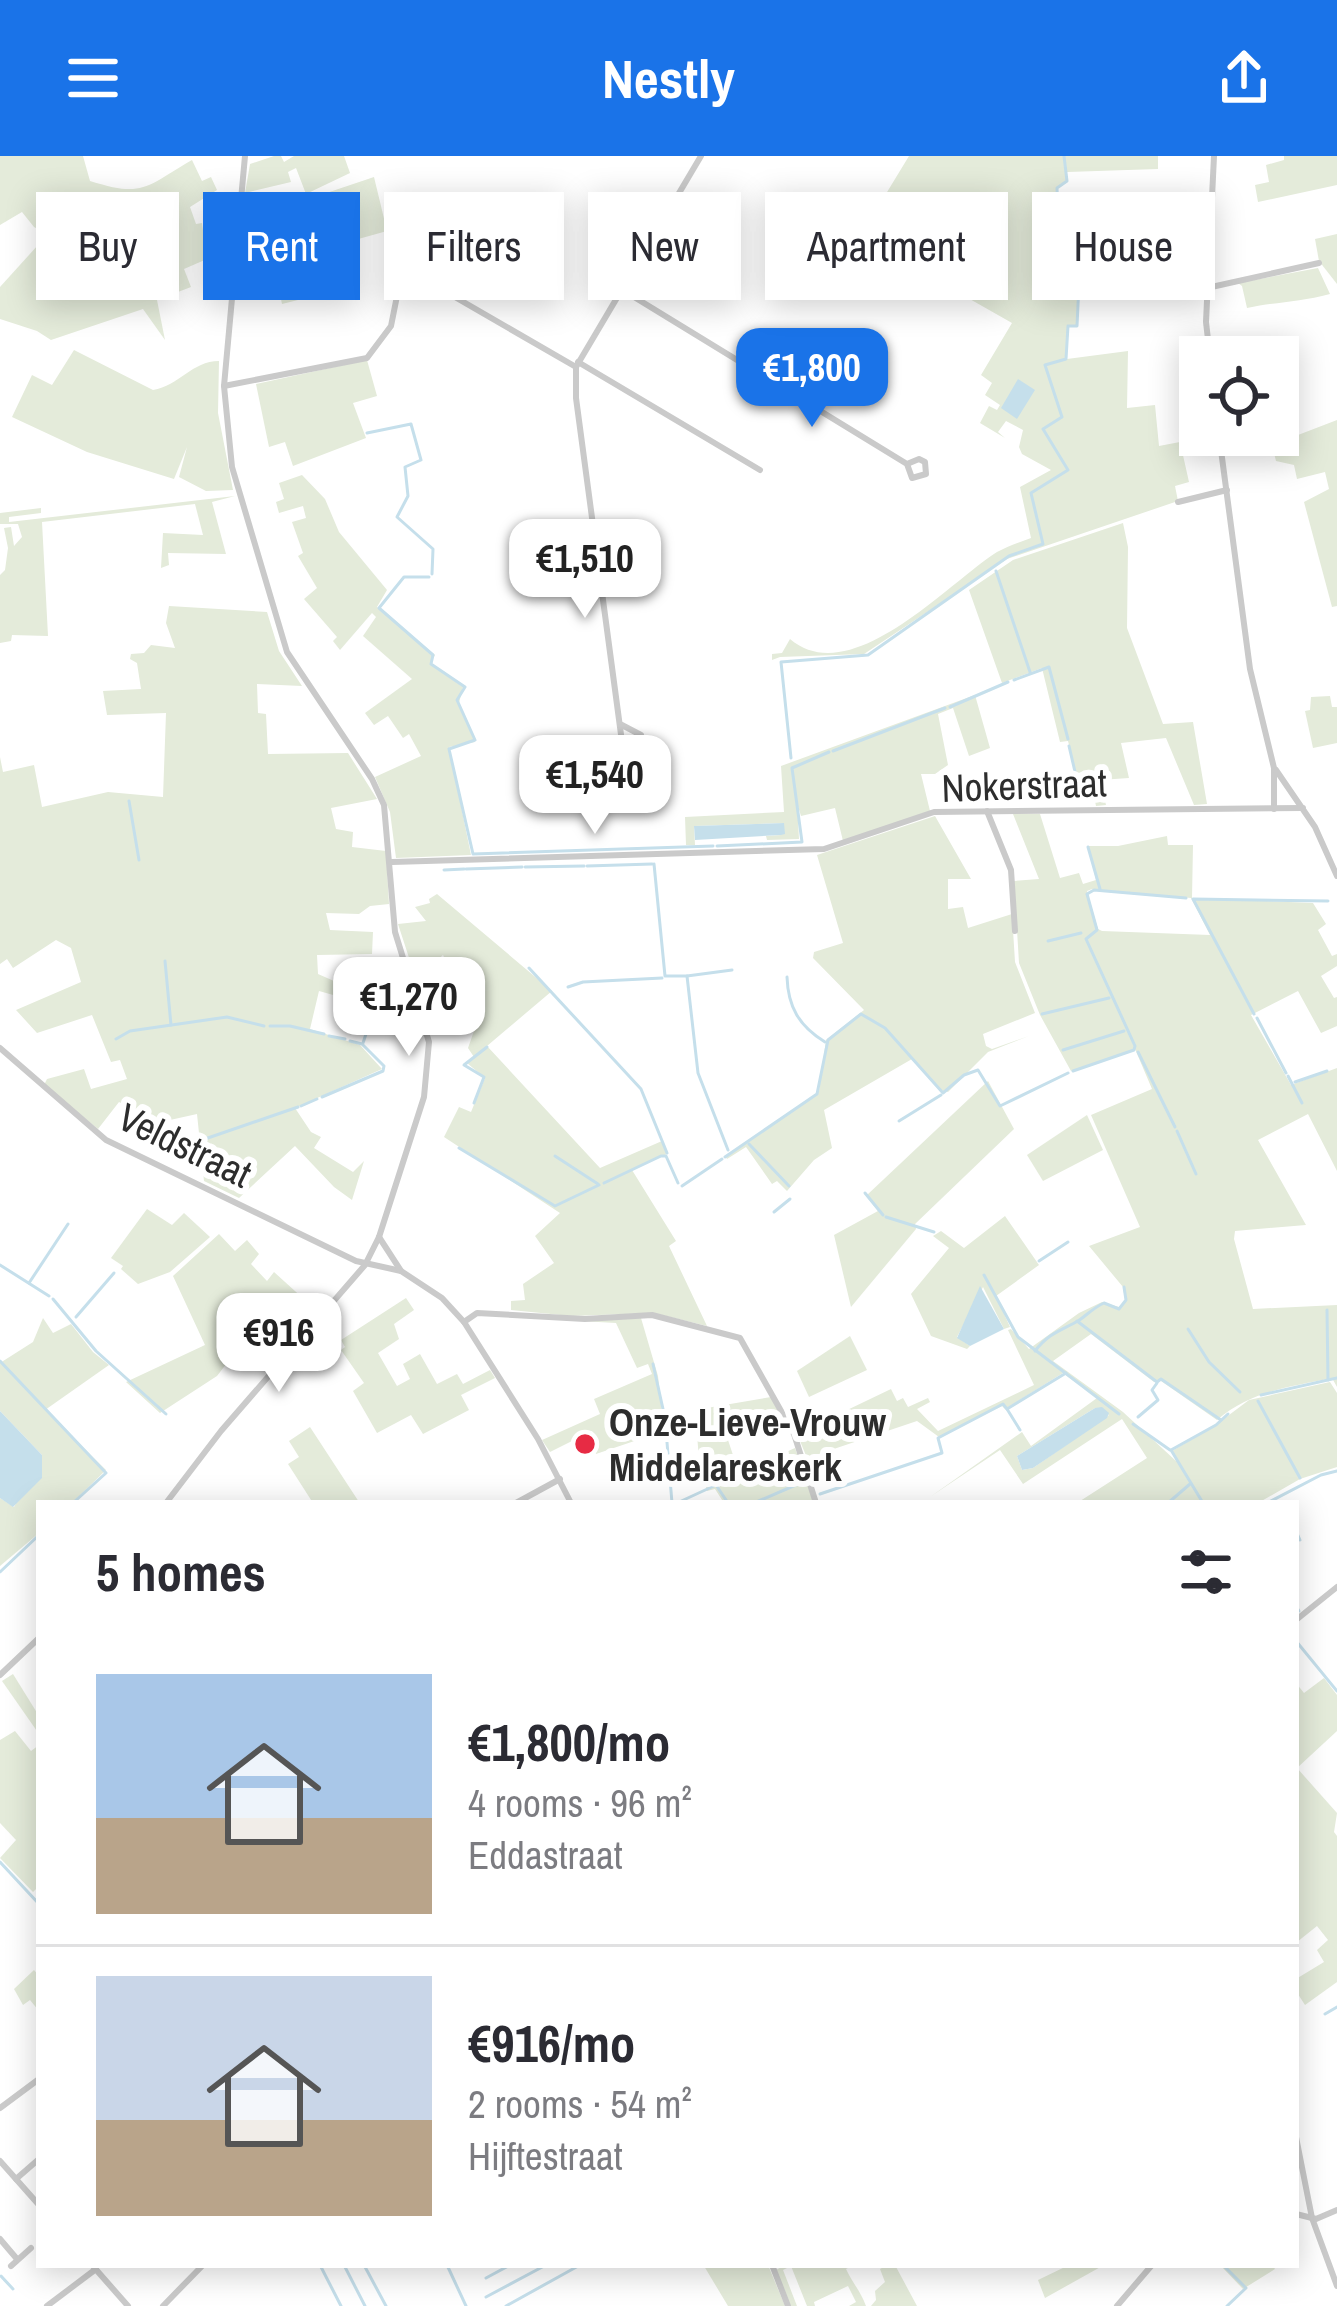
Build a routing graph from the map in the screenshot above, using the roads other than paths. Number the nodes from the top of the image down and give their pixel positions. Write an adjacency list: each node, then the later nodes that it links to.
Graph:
1 (245, 156): 13 (street)
2 (701, 156): 4 (street)
3 (1214, 156): 5 (street)
4 (679, 192)
5 (1212, 192)
6 (1319, 263): 7 (street)
7 (1215, 287)
8 (615, 300): 12 (street)
9 (639, 300): 15 (street)
10 (1207, 300): 11 (street)
11 (1209, 336)
12 (577, 365): 13 (street); 16 (street); 19 (street)
13 (224, 386): 24 (street)
14 (1222, 456): 17 (street)
15 (907, 464)
16 (760, 470)
17 (1227, 490): 18 (street); 20 (street)
18 (1178, 502)
19 (620, 724): 19 (street)
20 (1274, 768): 21 (street); 22 (street)
21 (1274, 808): 22 (street, Nokerstraat); 23 (street, Nokerstraat)
22 (1303, 808): 25 (street)
23 (987, 811): 24 (street, Nokerstraat); 26 (street)
24 (392, 862): 28 (street)
25 (1337, 876)
26 (1015, 932)
27 (0, 1048): 29 (street, Veldstraat)
28 (379, 1238): 29 (street); 30 (street)
29 (365, 1265): 30 (street, Veldstraat); 33 (street)
30 (401, 1270): 31 (street)
31 (464, 1322): 32 (street); 36 (street)
32 (560, 1479): 34 (street); 35 (street)
33 (168, 1500)
34 (522, 1500)
35 (570, 1500)
36 (815, 1500)
37 (1337, 1587): 38 (street)
38 (1299, 1617)
39 (36, 1641): 40 (street)
40 (0, 1675)
41 (36, 2081): 42 (street)
42 (0, 2108)
43 (0, 2161): 45 (street)
44 (36, 2162): 45 (street)
45 (16, 2179): 47 (street)
46 (1300, 2184): 50 (street)
47 (36, 2202)
48 (1337, 2210): 50 (street)
49 (1299, 2215): 50 (street)
50 (1312, 2218): 58 (street)
51 (0, 2240): 52 (street)
52 (31, 2248)
53 (93, 2268): 59 (street)
54 (95, 2268): 60 (street)
55 (200, 2268): 61 (street)
56 (773, 2268): 62 (street)
57 (1150, 2268): 63 (street)
58 (1337, 2285)
59 (47, 2306)
60 (128, 2306)
61 (163, 2306)
62 (788, 2306)
63 (1118, 2306)

